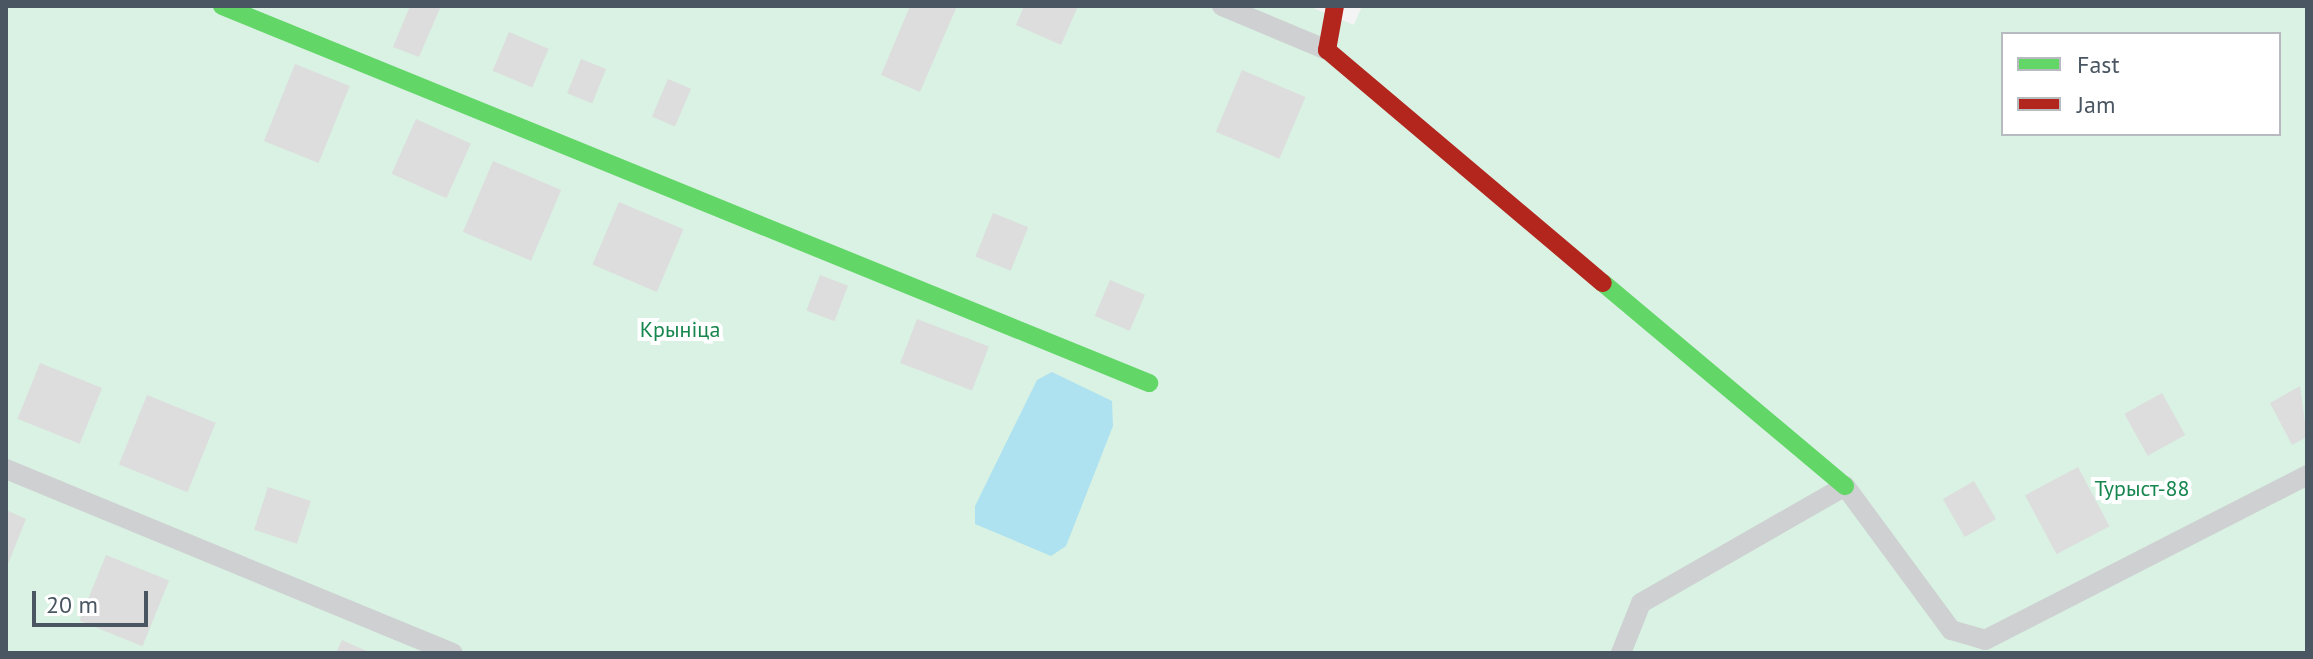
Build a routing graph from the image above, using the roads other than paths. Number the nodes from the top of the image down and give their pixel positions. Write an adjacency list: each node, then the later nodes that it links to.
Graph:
1 (222, 6): 5 (street)
2 (1222, 6): 4 (lane)
3 (1335, 6): 4 (street)
4 (1327, 50): 8 (street)
5 (1149, 383)
6 (6, 469): 10 (lane)
7 (2307, 475): 9 (lane)
8 (1845, 486): 9 (lane); 11 (lane)
9 (1985, 640): 12 (lane)
10 (453, 653)
11 (1621, 653)
12 (2004, 653)

